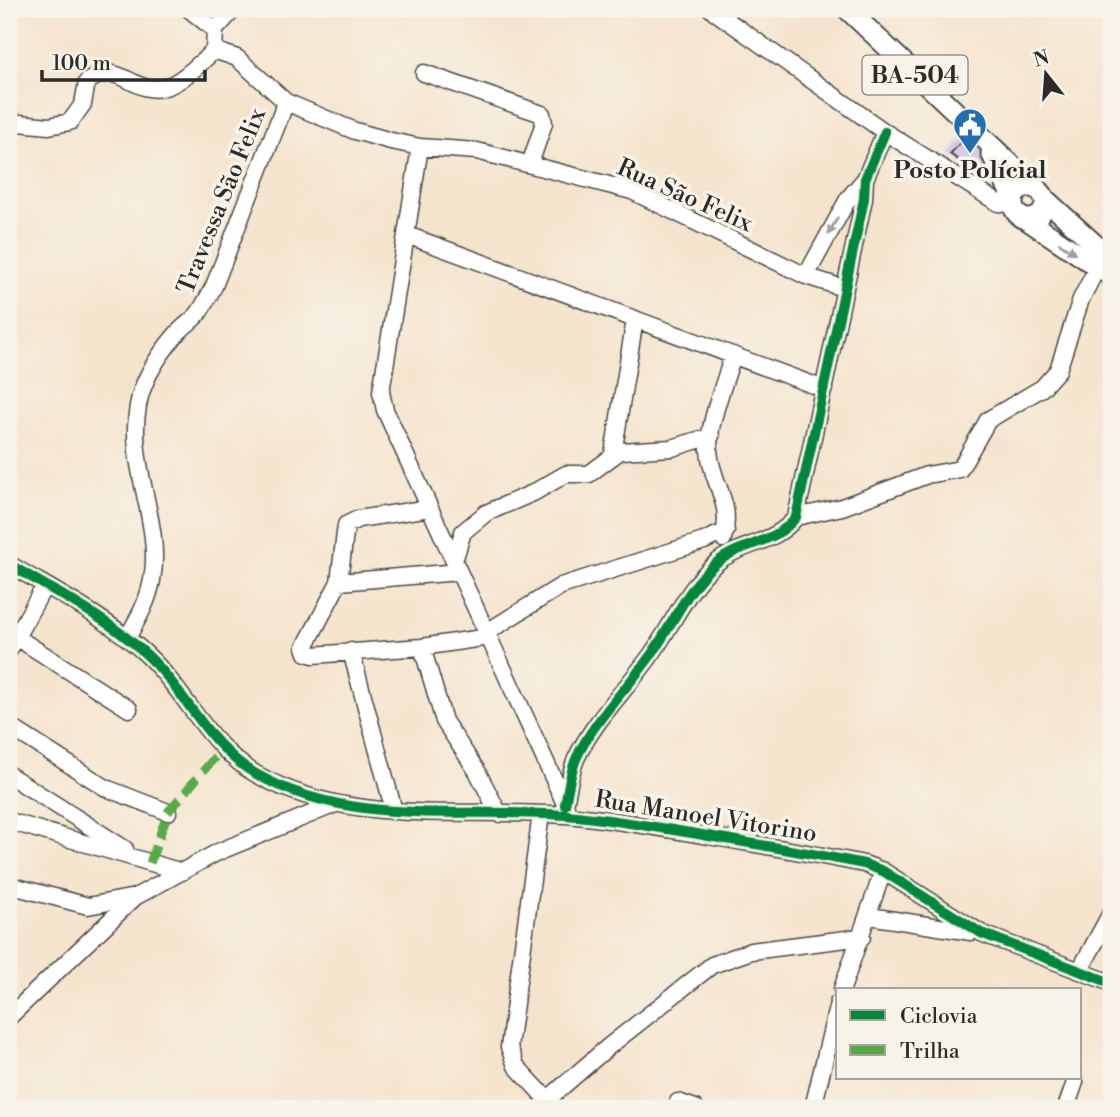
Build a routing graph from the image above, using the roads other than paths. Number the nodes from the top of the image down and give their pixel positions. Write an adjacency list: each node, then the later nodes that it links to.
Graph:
1 (189, 9): 5 (street)
2 (234, 9): 5 (street)
3 (711, 9): 10 (street)
4 (847, 9): 11 (main road, BA-504)
5 (215, 30): 6 (street)
6 (214, 50): 8 (street, Travessa São Felix); 9 (street)
7 (424, 73): 13 (street)
8 (286, 102): 12 (street, Rua São Felix); 35 (street, Travessa São Felix)
9 (9, 121)
10 (885, 132): 14 (street); 16 (street)
11 (983, 141): 15 (main road, BA-504); 16 (main road, BA-504)
12 (420, 147): 13 (street, Rua São Felix); 17 (street)
13 (530, 164): 19 (street, Rua São Felix)
14 (864, 179): 19 (street, one-way to 19); 20 (street)
15 (1041, 193): 16 (main road); 16 (main road); 18 (main road, BA-504)
16 (1016, 207): 18 (main road, one-way to 18)
17 (407, 235): 21 (street); 26 (street)
18 (1106, 268): 27 (street)
19 (806, 276): 20 (street, Rua São Felix)
20 (843, 288): 23 (street)
21 (635, 319): 22 (street); 25 (street)
22 (733, 355): 23 (street); 24 (street)
23 (824, 389): 27 (street)
24 (711, 436): 25 (street); 28 (street)
25 (613, 454): 31 (street)
26 (430, 508): 31 (street); 32 (street)
27 (796, 517): 29 (street)
28 (726, 531): 29 (street); 34 (street)
29 (716, 562): 43 (street)
30 (9, 564): 33 (street, Rua Manoel Vitorino)
31 (457, 566): 32 (street); 34 (street)
32 (339, 582): 38 (street)
33 (45, 585): 35 (street, Rua Manoel Vitorino); 36 (street)
34 (488, 634): 37 (street); 43 (street)
35 (127, 638): 42 (street, Rua Manoel Vitorino)
36 (13, 644): 39 (street)
37 (422, 647): 38 (street); 46 (street)
38 (351, 651): 44 (street)
39 (130, 709)
40 (9, 726): 45 (street)
41 (9, 775): 49 (street)
42 (333, 805): 44 (street, Rua Manoel Vitorino); 51 (street)
43 (567, 810): 47 (street, Rua Manoel Vitorino); 50 (street, Rua Manoel Vitorino)
44 (394, 811): 46 (street, Rua Manoel Vitorino)
45 (167, 812)
46 (499, 814): 47 (street, Rua Manoel Vitorino)
47 (541, 814): 65 (street)
48 (9, 821): 49 (street)
49 (145, 861): 51 (street); 53 (street)
50 (883, 871): 55 (street); 56 (street, Rua Manoel Vitorino)
51 (182, 872): 53 (street)
52 (9, 885): 53 (street)
53 (135, 897): 62 (street)
54 (1111, 913): 58 (street)
55 (870, 916): 56 (street, Rua Manoel Vitorino); 57 (street)
56 (981, 933): 58 (street, Rua Manoel Vitorino)
57 (862, 937): 60 (street); 65 (street)
58 (1080, 970): 59 (street, Rua Manoel Vitorino)
59 (1111, 983)
60 (842, 988)
61 (836, 1011): 67 (street)
62 (9, 1017)
63 (1075, 1082): 68 (street)
64 (678, 1102): 66 (street)
65 (552, 1104)
66 (695, 1108)
67 (813, 1108)
68 (1066, 1108)

